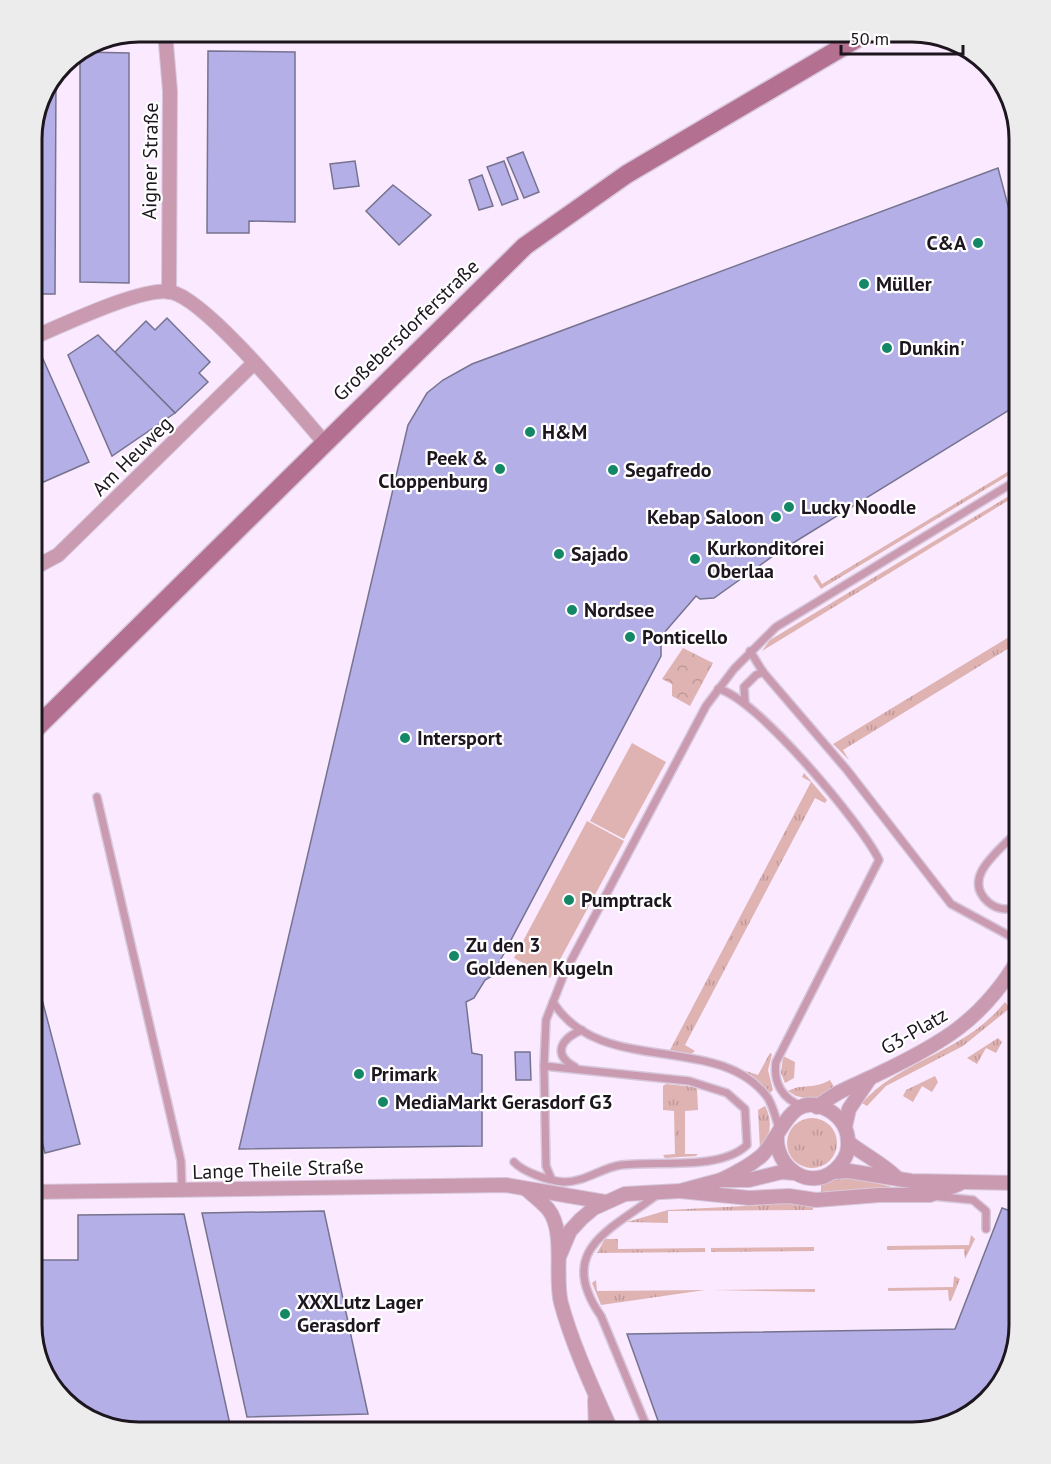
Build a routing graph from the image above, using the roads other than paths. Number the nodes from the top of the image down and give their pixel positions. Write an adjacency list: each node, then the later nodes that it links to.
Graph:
1 (166, 42): 3 (street, Aigner Straße)
2 (851, 42): 6 (street, Großebersdorferstraße)
3 (169, 292): 4 (street); 5 (street)
4 (42, 334)
5 (254, 363): 6 (street); 8 (street, Am Heuweg)
6 (324, 442): 13 (street, Großebersdorferstraße)
7 (1009, 485): 9 (lane)
8 (42, 563)
9 (750, 651): 10 (lane); 11 (lane)
10 (763, 672): 12 (lane); 17 (lane)
11 (718, 689): 12 (lane); 19 (lane)
12 (745, 702): 24 (lane)
13 (42, 722)
14 (97, 797): 40 (lane)
15 (1009, 840): 16 (lane)
16 (1009, 909)
17 (1009, 935)
18 (1009, 973): 23 (street, G3-Platz)
19 (553, 1002): 20 (lane); 21 (lane)
20 (582, 1030): 22 (lane); 26 (lane)
21 (544, 1066): 22 (lane); 32 (lane)
22 (578, 1068): 32 (lane)
23 (870, 1078): 24 (street, G3-Platz); 25 (street, G3-Platz)
24 (811, 1107): 25 (street); 26 (street, G3-Platz)
25 (845, 1127): 27 (street)
26 (778, 1132): 30 (street); 33 (street, G3-Platz)
27 (848, 1142): 29 (street); 31 (street)
28 (514, 1162): 32 (lane)
29 (833, 1172): 30 (street, G3-Platz); 31 (street, G3-Platz)
30 (794, 1173): 33 (street, G3-Platz)
31 (896, 1177): 34 (street, G3-Platz)
32 (551, 1178)
33 (721, 1180): 38 (street, G3-Platz)
34 (959, 1184): 35 (street, G3-Platz); 41 (street)
35 (1009, 1184)
36 (526, 1189): 40 (street, Lange Theile Straße); 42 (street, G3-Platz); 44 (street)
37 (662, 1191): 38 (street, G3-Platz); 42 (street, G3-Platz); 48 (lane)
38 (680, 1191): 41 (street)
39 (42, 1192): 40 (street, Lange Theile Straße)
40 (182, 1192)
41 (930, 1196): 43 (lane)
42 (605, 1202): 44 (street, G3-Platz)
43 (986, 1229)
44 (559, 1257): 45 (street)
45 (595, 1392): 46 (street); 47 (street)
46 (596, 1422)
47 (608, 1422)
48 (645, 1422)

